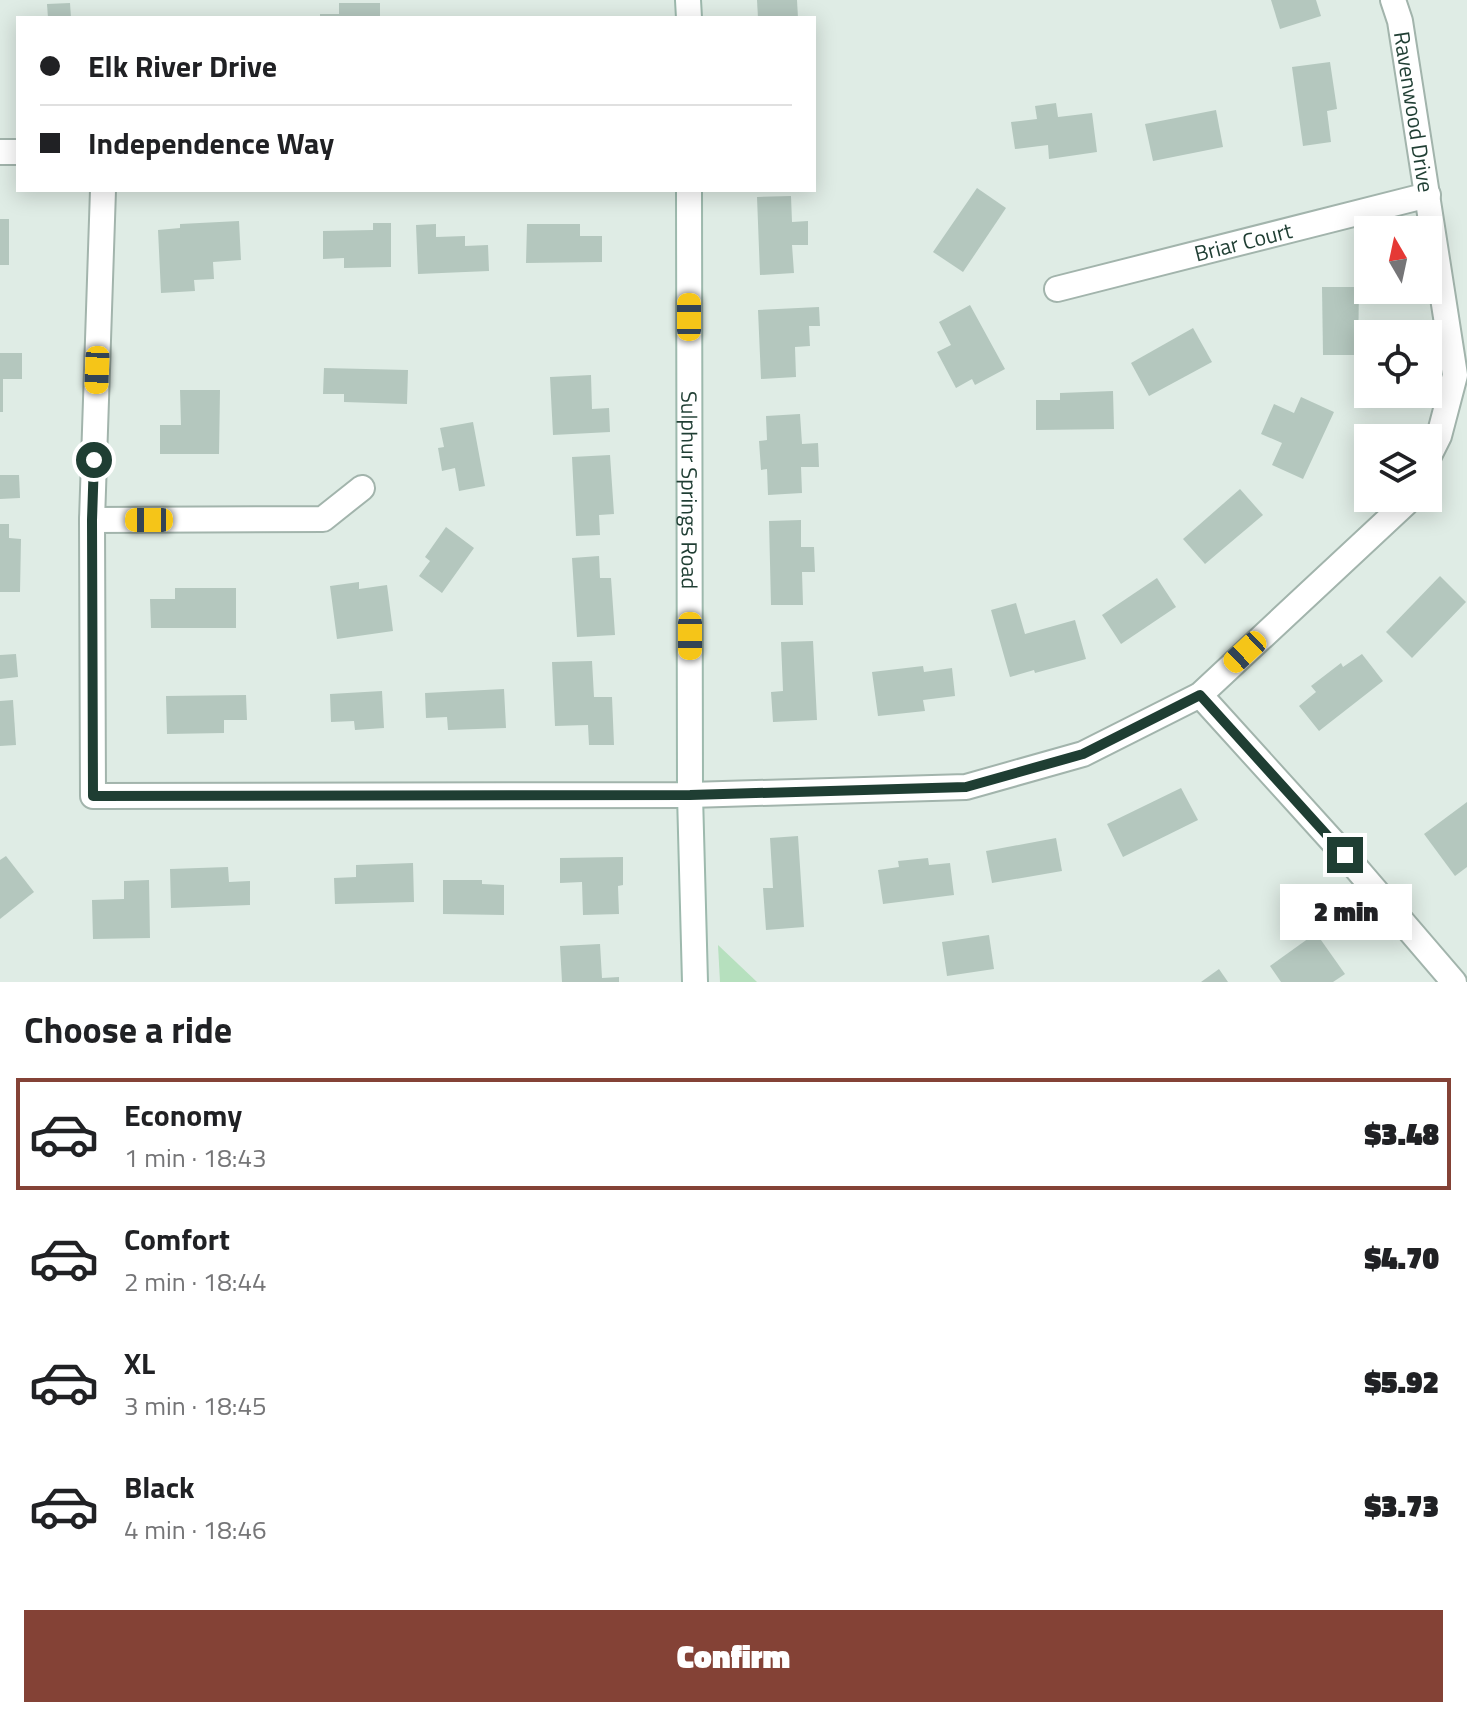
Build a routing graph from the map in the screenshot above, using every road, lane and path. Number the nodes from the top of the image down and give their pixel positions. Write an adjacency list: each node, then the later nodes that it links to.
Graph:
1 (1393, 0): 4 (street, Ravenwood Drive)
2 (103, 192): 9 (street)
3 (689, 192): 11 (street, Sulphur Springs Road)
4 (1428, 195): 5 (street, Briar Court); 6 (street, Ravenwood Drive)
5 (1057, 289)
6 (1442, 425)
7 (362, 488): 9 (street)
8 (1396, 512): 10 (street)
9 (92, 520): 11 (street)
10 (1200, 695): 11 (street); 12 (street)
11 (690, 795): 13 (street, Sulphur Springs Road)
12 (1445, 979)
13 (695, 982)

